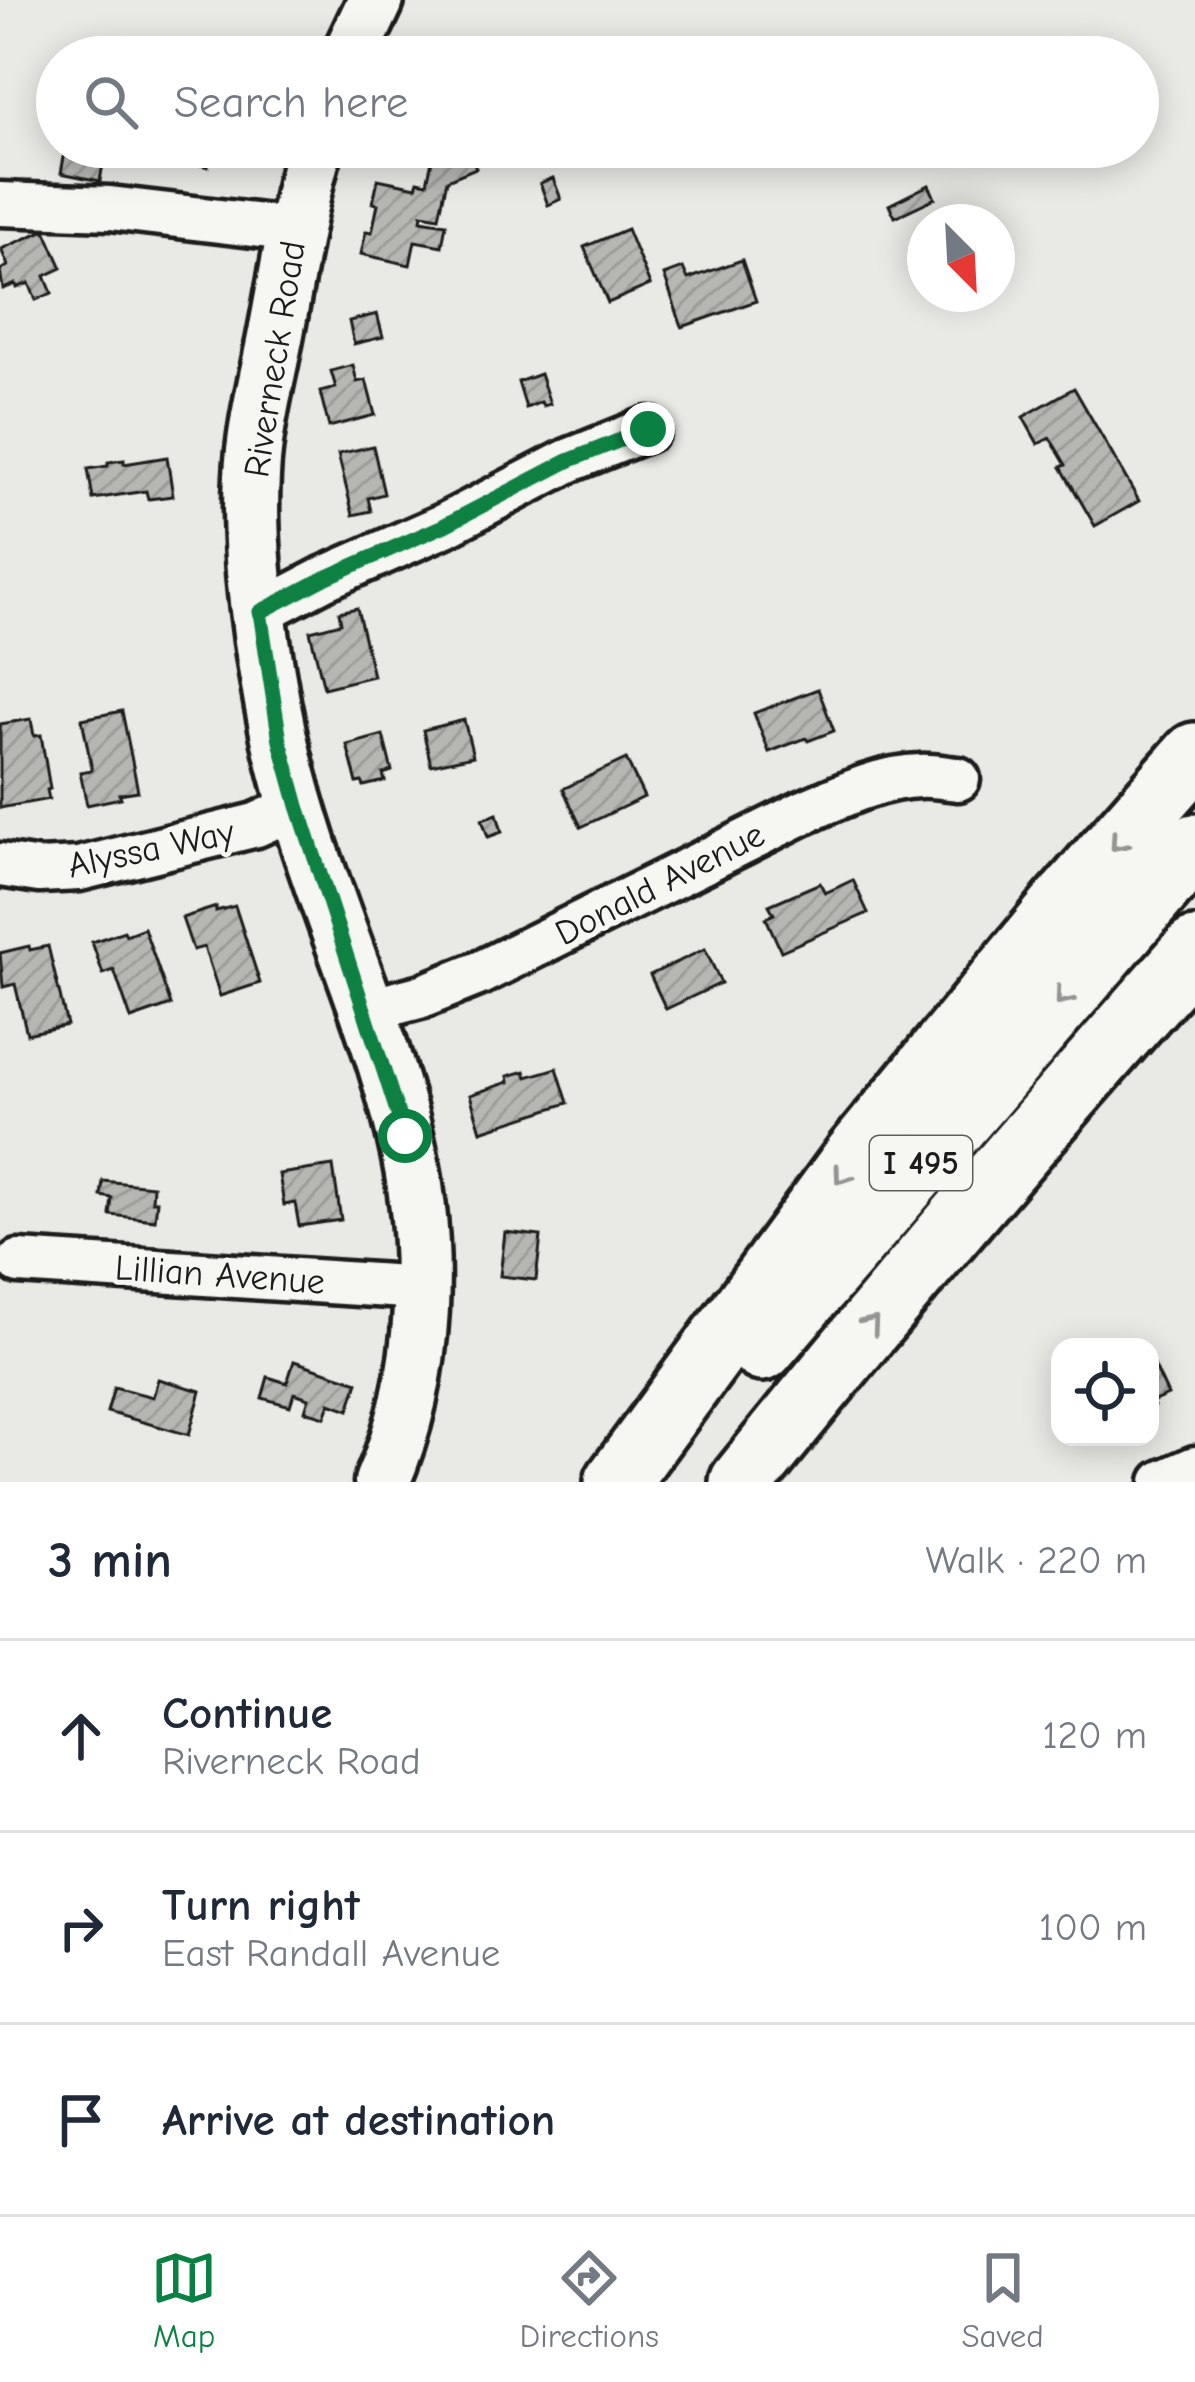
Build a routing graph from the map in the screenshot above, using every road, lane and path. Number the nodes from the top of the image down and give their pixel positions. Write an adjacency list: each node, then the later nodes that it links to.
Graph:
1 (374, 1): 2 (main road)
2 (358, 36)
3 (310, 168): 5 (main road, Riverneck Road)
4 (0, 204): 5 (street)
5 (296, 230): 7 (main road, Riverneck Road)
6 (648, 429): 7 (street)
7 (260, 612): 10 (main road, Riverneck Road)
8 (1195, 755): 21 (highway, one-way to 21)
9 (958, 779): 15 (street, Donald Avenue)
10 (298, 806): 12 (street, Alyssa Way); 15 (main road, Riverneck Road)
11 (1195, 846): 22 (highway, I 495, one-way to 22)
12 (0, 865)
13 (1195, 950): 16 (highway, I 495)
14 (1195, 970): 16 (highway)
15 (366, 1011): 18 (main road, Riverneck Road)
16 (1063, 1100): 23 (highway, I 495, one-way to 16)
17 (19, 1262): 18 (street, Lillian Avenue)
18 (421, 1288): 20 (main road, Riverneck Road)
19 (1195, 1468): 24 (street)
20 (382, 1482)
21 (617, 1482)
22 (649, 1482)
23 (742, 1482)
24 (1163, 1482)

